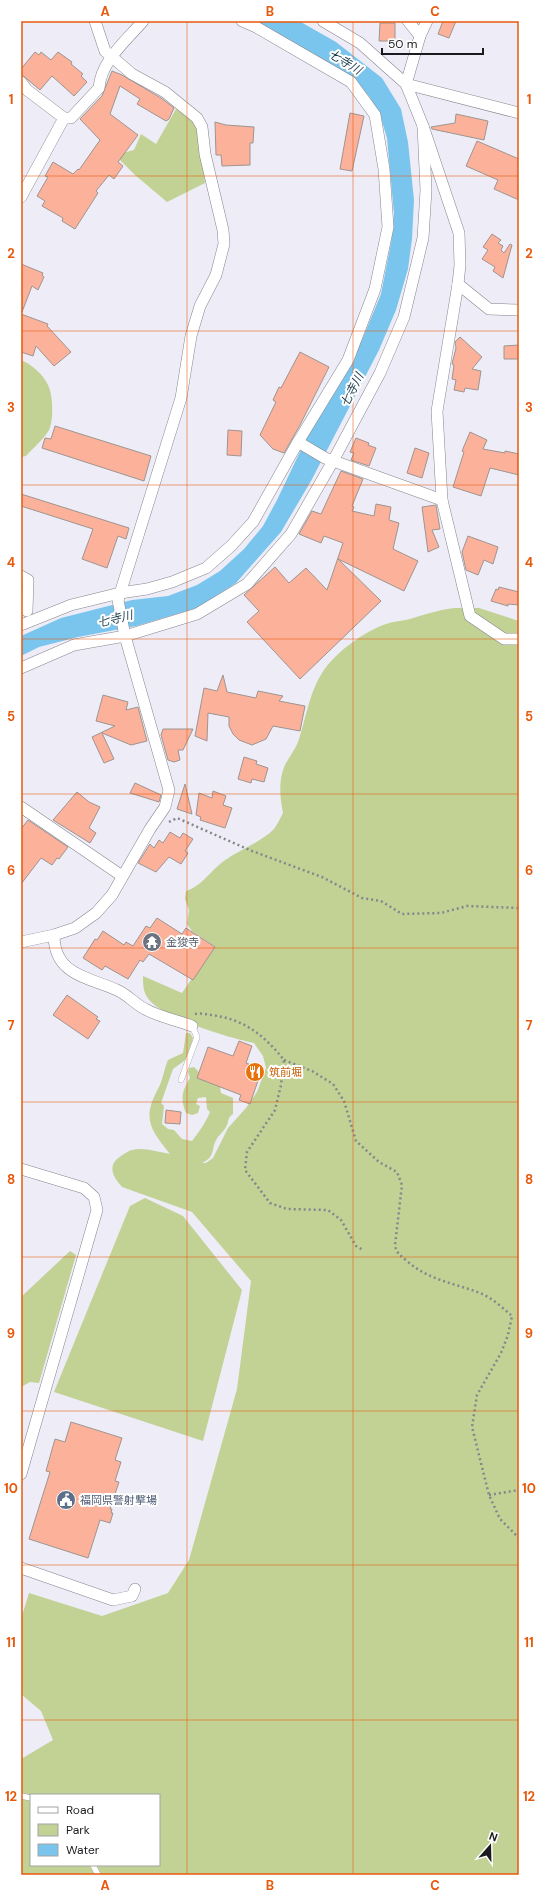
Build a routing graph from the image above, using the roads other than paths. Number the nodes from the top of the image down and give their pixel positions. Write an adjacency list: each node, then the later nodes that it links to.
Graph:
1 (95, 21): 8 (street)
2 (143, 21): 8 (street)
3 (242, 21): 17 (street)
4 (323, 21): 10 (street)
5 (408, 21): 7 (street)
6 (427, 21): 7 (street)
7 (420, 36): 10 (street)
8 (111, 57): 12 (street); 21 (street)
9 (21, 82): 12 (street)
10 (406, 84): 11 (street); 13 (street)
11 (519, 113)
12 (64, 118): 14 (street)
13 (423, 126): 15 (street); 18 (street)
14 (21, 197)
15 (458, 284): 16 (street); 19 (street)
16 (519, 310)
17 (300, 444): 18 (street); 21 (street)
18 (329, 459): 19 (street); 25 (street)
19 (442, 500): 26 (street)
20 (21, 576): 22 (street)
21 (119, 597): 23 (street); 25 (street)
22 (24, 610): 23 (street)
23 (37, 618): 24 (street)
24 (21, 625)
25 (125, 633): 27 (street); 29 (street)
26 (519, 639)
27 (21, 668)
28 (21, 807): 29 (street)
29 (122, 876): 30 (street)
30 (54, 935): 31 (street); 32 (street)
31 (21, 942)
32 (192, 1026): 33 (lane)
33 (181, 1080)
34 (21, 1169): 35 (street)
35 (21, 1474)
36 (21, 1568): 37 (street)
37 (135, 1589)
38 (94, 1866): 39 (lane)
39 (98, 1875)

